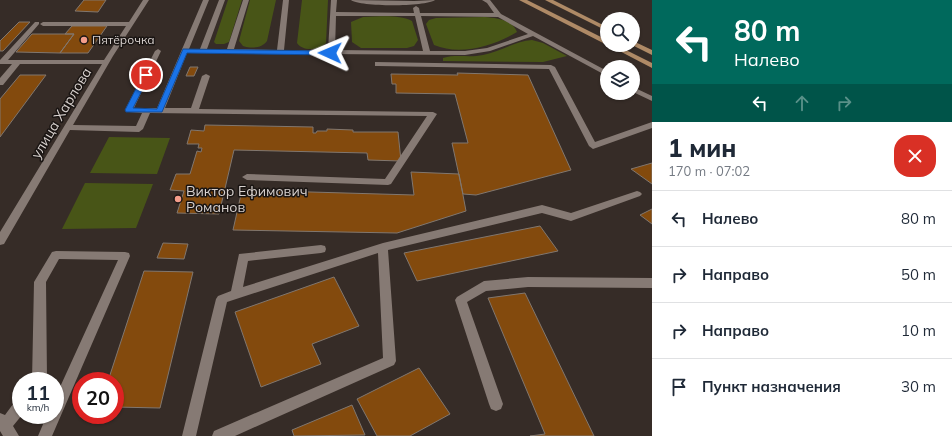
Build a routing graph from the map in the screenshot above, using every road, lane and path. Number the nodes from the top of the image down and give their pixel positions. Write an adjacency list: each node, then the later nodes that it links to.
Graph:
1 (146, 0): 16 (street, улица Харлова)
2 (206, 0): 22 (street)
3 (222, 0): 23 (street)
4 (246, 0): 24 (street)
5 (286, 0): 25 (street)
6 (334, 0): 13 (street)
7 (354, 0): 12 (street)
8 (432, 0): 12 (street)
9 (485, 0): 15 (street)
10 (522, 0): 19 (main road)
11 (548, 0): 17 (main road)
12 (414, 1): 14 (street)
13 (334, 14): 14 (street); 27 (street)
14 (417, 15): 15 (street); 28 (street)
15 (499, 15): 18 (street)
16 (130, 24): 30 (street); 32 (street, улица Харлова)
17 (600, 26)
18 (533, 34): 28 (street); 35 (street)
19 (600, 39)
20 (640, 47): 29 (main road)
21 (158, 51): 40 (street)
22 (185, 51): 23 (street); 41 (street)
23 (203, 51): 24 (street)
24 (230, 51): 25 (street)
25 (280, 52): 27 (street)
26 (625, 52): 34 (main road)
27 (330, 53): 28 (street)
28 (427, 53)
29 (652, 53)
30 (1, 62): 31 (street)
31 (18, 62): 32 (street); 37 (street)
32 (107, 62): 44 (street, улица Харлова)
33 (378, 64): 43 (street)
34 (652, 66)
35 (600, 70)
36 (206, 76): 42 (street)
37 (0, 83)
38 (640, 93): 39 (street)
39 (652, 99)
40 (147, 111): 41 (street); 44 (street)
41 (160, 111): 42 (street)
42 (194, 111): 45 (street)
43 (652, 125)
44 (68, 128): 47 (street, улица Харлова)
45 (248, 177)
46 (637, 194): 48 (street)
47 (0, 241)
48 (383, 247): 51 (street); 60 (street)
49 (321, 249): 51 (street)
50 (652, 283): 54 (street)
51 (236, 294): 59 (street)
52 (40, 372): 53 (street)
53 (64, 394)
54 (496, 404)
55 (12, 417): 57 (street)
56 (50, 424): 58 (street)
57 (5, 427)
58 (45, 436)
59 (189, 436)
60 (219, 436)

